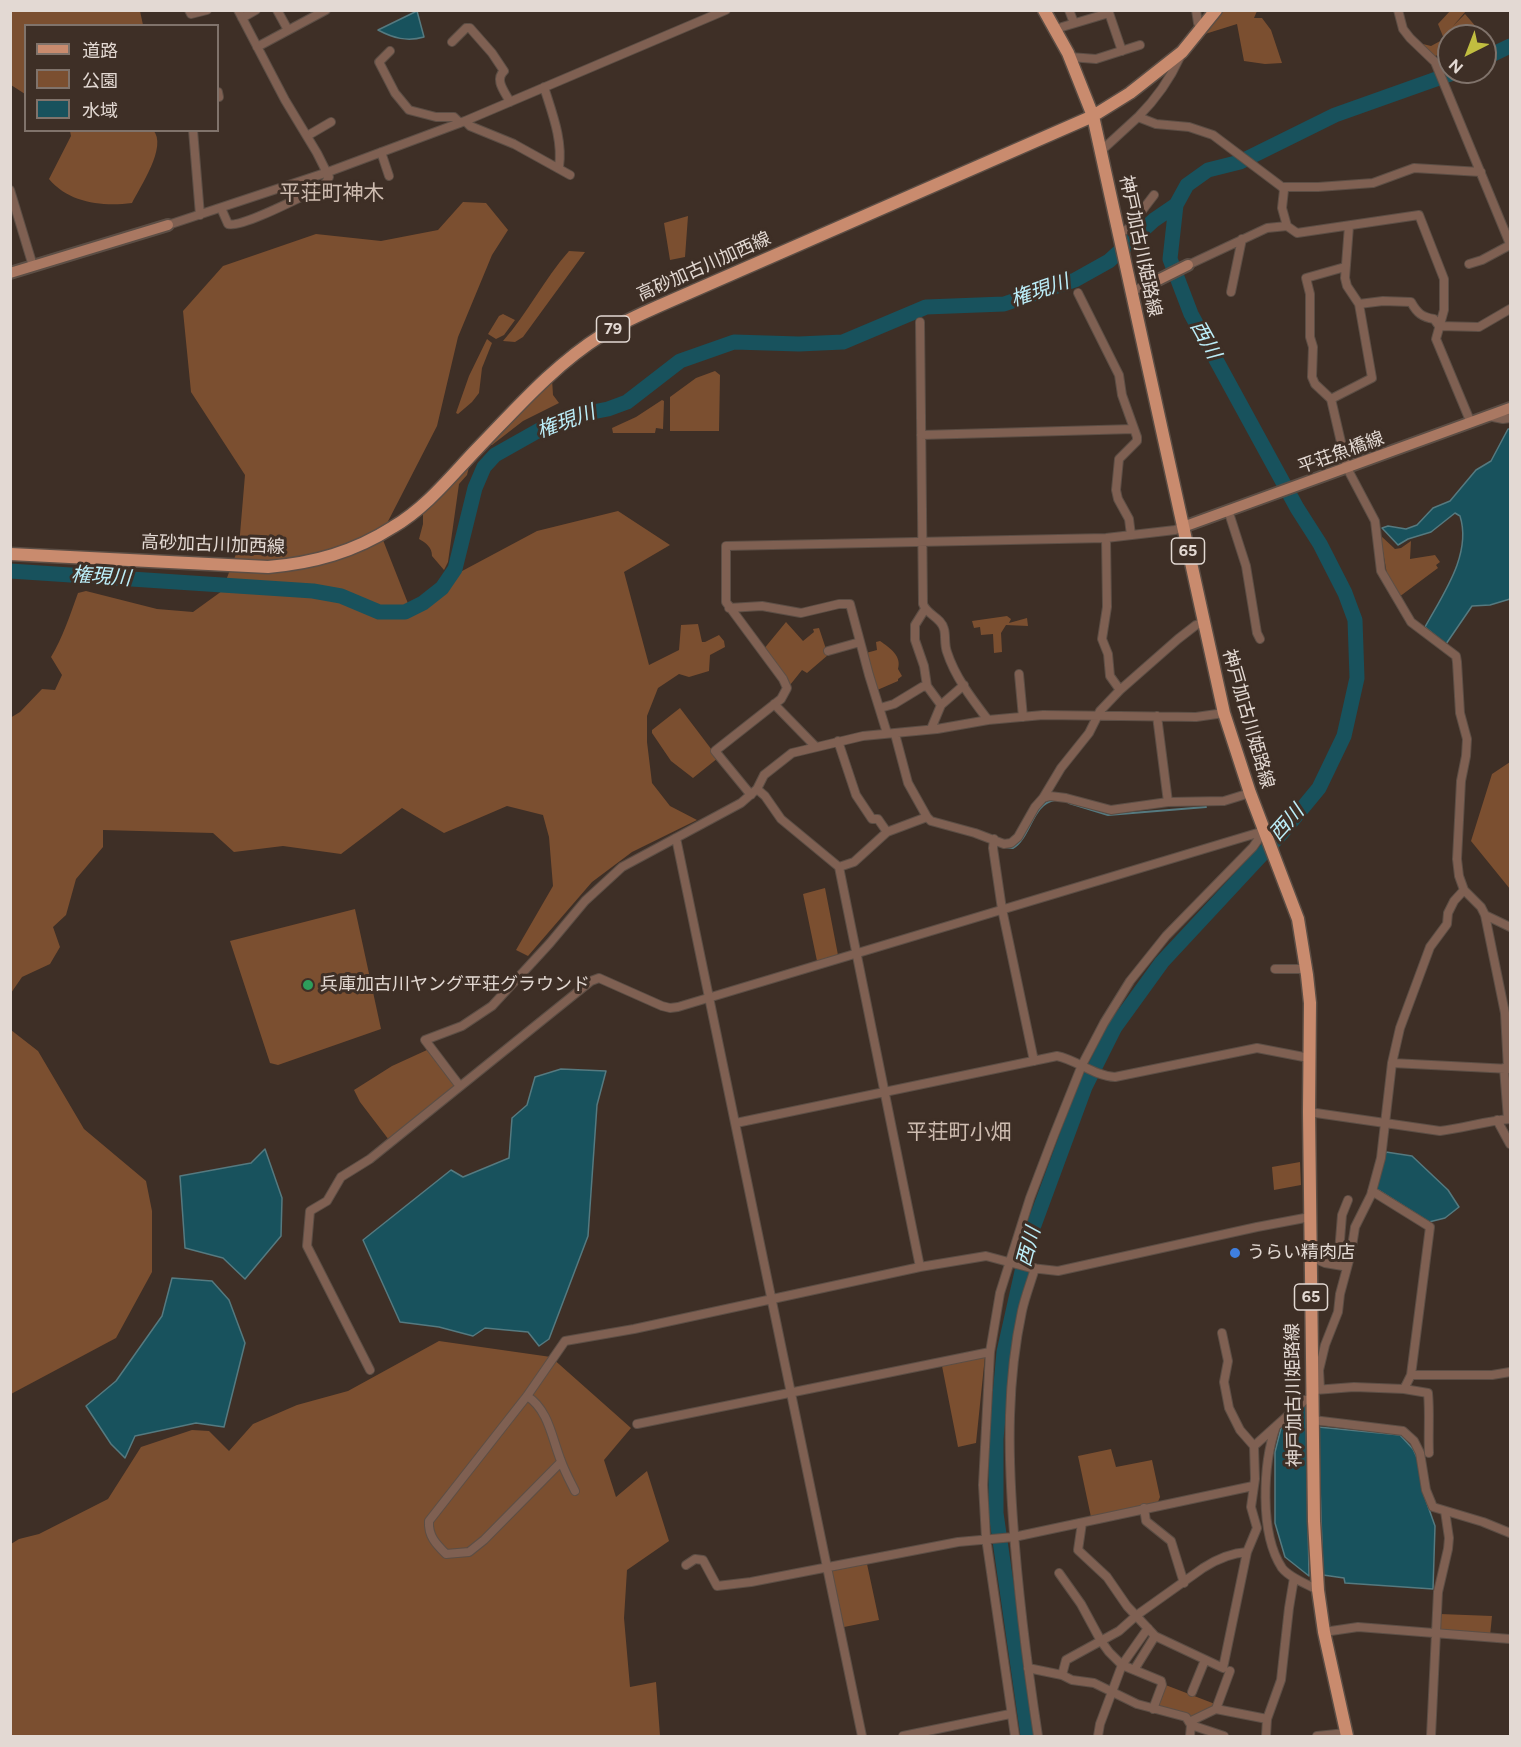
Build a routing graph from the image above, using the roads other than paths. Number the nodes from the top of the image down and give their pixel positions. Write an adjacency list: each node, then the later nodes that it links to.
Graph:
1 (189, 10): 2 (street)
2 (207, 10)
3 (256, 10): 14 (street)
4 (278, 10): 18 (street)
5 (326, 10): 13 (street)
6 (726, 10): 26 (street)
7 (1044, 10): 25 (main road, 神戸加古川姫路線 / 65)
8 (1070, 10): 15 (street)
9 (1196, 10): 17 (street)
10 (1216, 10): 17 (main road, 高砂加古川加西線 / 79)
11 (1398, 10): 38 (street)
12 (1109, 12): 15 (street); 23 (street)
13 (316, 13): 18 (street)
14 (240, 14): 21 (street)
15 (1074, 23): 16 (street)
16 (1062, 27)
17 (1202, 28): 24 (main road, 高砂加古川加西線 / 79)
18 (288, 30): 21 (street)
19 (452, 42): 27 (street)
20 (1140, 45): 23 (street)
21 (256, 46): 33 (street)
22 (390, 51): 31 (street)
23 (1122, 51): 25 (street)
24 (1182, 52): 28 (main road, 高砂加古川加西線 / 79); 29 (street)
25 (1070, 57): 28 (main road, 神戸加古川姫路線 / 65)
26 (544, 87): 27 (street); 36 (street)
27 (510, 102): 31 (street)
28 (1093, 116): 34 (main road, 神戸加古川姫路線 / 65); 78 (main road, 高砂加古川加西線 / 79)
29 (1138, 117): 34 (street); 41 (street)
30 (331, 122): 33 (street)
31 (463, 122): 35 (street); 36 (street)
32 (193, 132): 45 (street)
33 (307, 136): 37 (street)
34 (1102, 150): 49 (main road, 神戸加古川姫路線 / 65)
35 (381, 152): 37 (street); 40 (street)
36 (559, 167): 39 (street)
37 (328, 172): 44 (street); 44 (street)
38 (1480, 172): 41 (street); 51 (street)
39 (570, 175)
40 (389, 176)
41 (1282, 187): 47 (street)
42 (10, 190): 54 (street)
43 (1154, 195): 49 (street)
44 (221, 208): 45 (street)
45 (200, 214): 46 (street)
46 (168, 225): 54 (main road)
47 (1287, 226): 48 (street); 50 (street)
48 (1349, 226): 55 (street); 64 (street)
49 (1118, 235): 59 (main road, 神戸加古川姫路線 / 65)
50 (1242, 239): 53 (street); 60 (street)
51 (1510, 244): 52 (street)
52 (1469, 264)
53 (1186, 265): 57 (main road)
54 (33, 266): 56 (main road)
55 (1345, 267): 61 (street); 65 (street)
56 (10, 273)
57 (1159, 280): 59 (street)
58 (1078, 292): 70 (street)
59 (1130, 292): 74 (main road, 神戸加古川姫路線 / 65)
60 (1230, 292)
61 (1359, 304): 64 (street); 65 (street)
62 (1510, 309): 64 (street)
63 (920, 322): 71 (street)
64 (1439, 326): 69 (street)
65 (1331, 399): 72 (street)
66 (1510, 408): 67 (main road, 平荘魚橋線)
67 (1488, 416): 68 (street); 69 (main road, 平荘魚橋線)
68 (1510, 418)
69 (1470, 423): 72 (main road, 平荘魚橋線)
70 (1134, 429): 71 (street); 75 (street)
71 (921, 435): 77 (street)
72 (1347, 468): 73 (main road, 平荘魚橋線); 111 (street)
73 (1228, 510): 74 (main road, 平荘魚橋線); 82 (street)
74 (1183, 527): 75 (street); 81 (main road, 神戸加古川姫路線 / 65)
75 (1131, 535): 76 (street)
76 (1106, 538): 77 (street); 88 (street)
77 (922, 542): 79 (street); 80 (street)
78 (10, 554)
79 (729, 608): 83 (street); 89 (street)
80 (925, 609): 86 (street); 87 (street)
81 (1203, 623): 88 (street); 92 (main road, 神戸加古川姫路線 / 65)
82 (1260, 639)
83 (860, 642): 84 (street); 91 (street)
84 (828, 651)
85 (1019, 674): 95 (street)
86 (964, 685): 90 (street); 96 (street)
87 (927, 686): 90 (street); 91 (street)
88 (1120, 690): 93 (street)
89 (774, 704): 100 (street); 101 (street)
90 (941, 705): 97 (street)
91 (880, 708): 98 (street)
92 (1224, 713): 94 (street); 102 (main road, 神戸加古川姫路線 / 65)
93 (1097, 716): 94 (street); 95 (street); 103 (street)
94 (1157, 716): 104 (street)
95 (1023, 717): 96 (street)
96 (988, 720): 97 (street)
97 (931, 729): 98 (street)
98 (891, 733): 99 (street); 105 (street)
99 (838, 741): 100 (street); 106 (street)
100 (815, 746): 101 (street)
101 (754, 792): 108 (street); 110 (street)
102 (1250, 793): 104 (street); 107 (main road, 神戸加古川姫路線 / 65)
103 (1043, 798): 104 (street); 109 (street)
104 (1168, 802)
105 (927, 817): 106 (street); 109 (street)
106 (887, 832): 110 (street)
107 (1265, 833): 112 (street); 117 (main road, 神戸加古川姫路線 / 65); 122 (street)
108 (676, 838): 118 (street); 124 (street)
109 (994, 839): 112 (street)
110 (839, 867): 115 (street)
111 (1464, 890): 113 (street); 121 (street)
112 (1002, 909): 115 (street); 120 (street)
113 (1485, 915): 114 (street); 123 (street)
114 (1510, 927)
115 (856, 954): 118 (street); 125 (street)
116 (1275, 969): 117 (street)
117 (1307, 969): 119 (main road, 神戸加古川姫路線 / 65)
118 (709, 998): 124 (street); 129 (street)
119 (1309, 1058): 122 (street); 126 (main road, 神戸加古川姫路線 / 65)
120 (1034, 1061): 122 (street); 125 (street)
121 (1392, 1063): 123 (street); 130 (street)
122 (1082, 1065): 136 (street)
123 (1508, 1068): 127 (street)
124 (459, 1085): 144 (street)
125 (884, 1092): 129 (street); 139 (street)
126 (1309, 1112): 130 (street); 134 (main road, 神戸加古川姫路線 / 65)
127 (1509, 1119): 128 (street)
128 (1497, 1120): 130 (street); 131 (street)
129 (736, 1123): 141 (street)
130 (1385, 1123): 132 (street)
131 (1510, 1144)
132 (1372, 1191): 138 (street); 146 (street)
133 (1348, 1200): 137 (street)
134 (1310, 1217): 135 (main road, 神戸加古川姫路線 / 65); 140 (street)
135 (1311, 1257): 137 (street); 149 (main road, 神戸加古川姫路線 / 65)
136 (1009, 1261): 139 (street); 140 (street); 143 (street)
137 (1338, 1265): 138 (street)
138 (1347, 1266): 149 (street)
139 (920, 1267): 141 (street)
140 (1033, 1268): 163 (street)
141 (773, 1299): 148 (street); 150 (street)
142 (1222, 1333): 154 (street)
143 (990, 1352): 148 (street); 164 (street)
144 (370, 1370)
145 (1510, 1372): 146 (street)
146 (1411, 1376): 147 (street)
147 (1404, 1389): 149 (street); 155 (street)
148 (791, 1392): 152 (street); 167 (street)
149 (1316, 1393): 151 (main road, 神戸加古川姫路線 / 65); 153 (street)
150 (527, 1396): 156 (street); 156 (street)
151 (1313, 1420): 160 (street); 171 (main road, 神戸加古川姫路線 / 65)
152 (637, 1424)
153 (1277, 1424): 154 (street); 169 (street)
154 (1254, 1446): 157 (street)
155 (1429, 1453)
156 (561, 1462): 158 (street)
157 (1253, 1486): 159 (street); 165 (street)
158 (575, 1491)
159 (1144, 1508): 161 (street); 170 (street)
160 (1445, 1511): 162 (street); 175 (street)
161 (1082, 1523): 163 (street); 172 (street)
162 (1510, 1533)
163 (1014, 1537): 164 (street); 181 (street)
164 (987, 1538): 167 (street); 189 (street)
165 (1247, 1552): 170 (street); 179 (street)
166 (686, 1565): 167 (street)
167 (827, 1569): 193 (street)
168 (1059, 1573): 178 (street)
169 (1294, 1578): 171 (street); 190 (street)
170 (1184, 1583): 172 (street)
171 (1318, 1590): 174 (main road, 神戸加古川姫路線 / 65)
172 (1137, 1614): 173 (street); 178 (street)
173 (1148, 1628): 176 (street); 180 (street)
174 (1324, 1632): 175 (street); 192 (main road, 神戸加古川姫路線 / 65)
175 (1436, 1634): 177 (street); 202 (street)
176 (1155, 1636): 179 (street); 182 (street)
177 (1510, 1639)
178 (1101, 1641): 180 (street); 184 (street)
179 (1205, 1660): 186 (street)
180 (1122, 1665): 182 (street); 185 (street)
181 (1028, 1668): 184 (street); 196 (street)
182 (1134, 1670): 187 (street)
183 (1230, 1671): 188 (street)
184 (1062, 1675): 185 (street)
185 (1110, 1691): 187 (street); 197 (street)
186 (1191, 1692)
187 (1154, 1709): 191 (street)
188 (1216, 1709): 190 (street); 191 (street)
189 (1011, 1714): 194 (street); 195 (street)
190 (1267, 1719): 200 (street)
191 (1190, 1724): 198 (street); 199 (street)
192 (1346, 1735): 201 (street)
193 (862, 1737)
194 (903, 1737)
195 (1015, 1737)
196 (1038, 1737)
197 (1098, 1737)
198 (1190, 1737)
199 (1224, 1737)
200 (1266, 1737)
201 (1317, 1737)
202 (1431, 1737)

